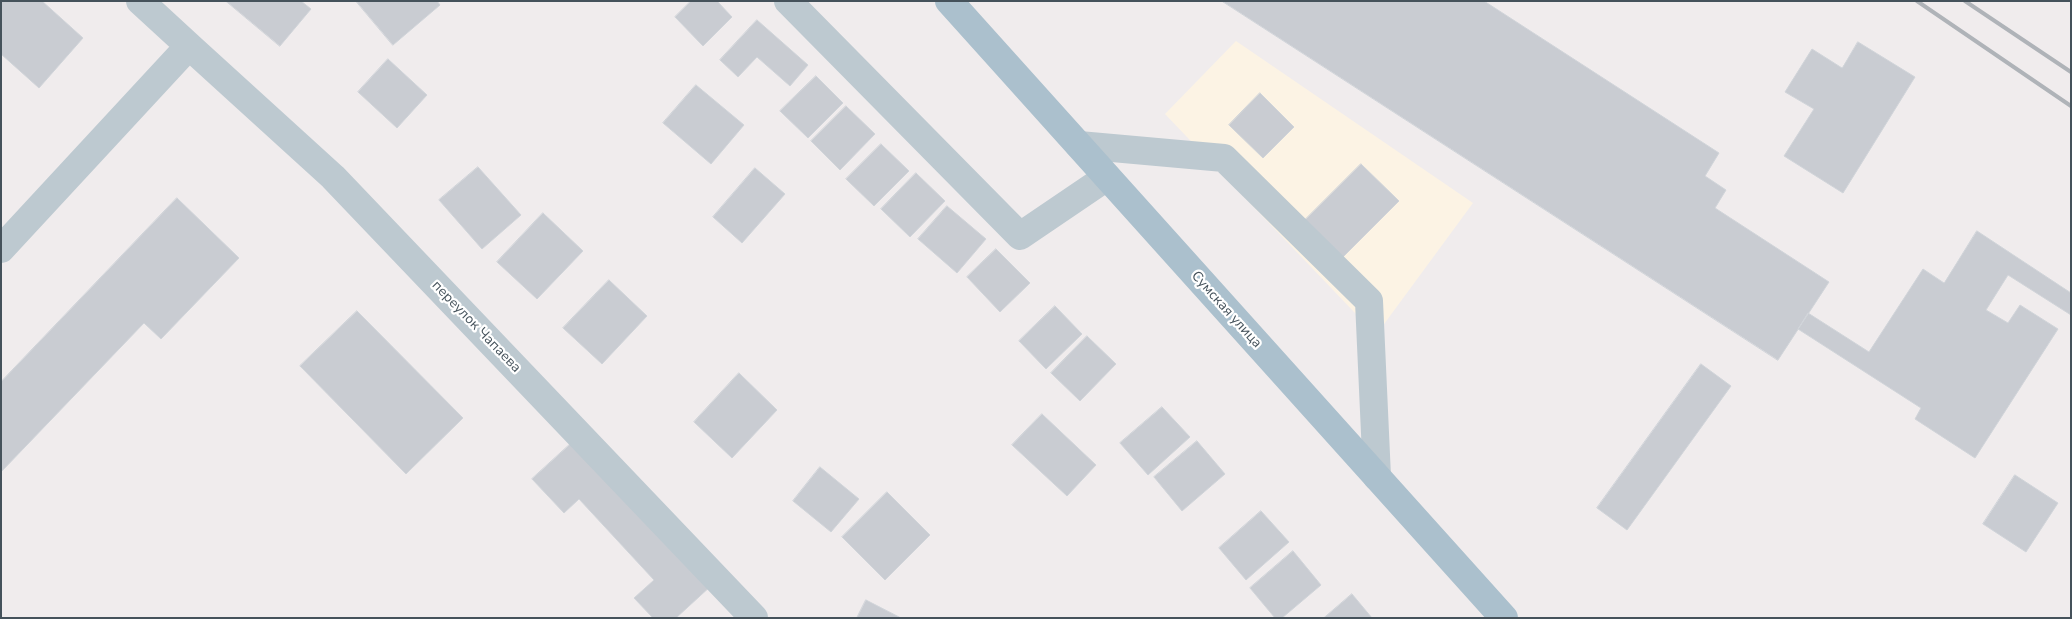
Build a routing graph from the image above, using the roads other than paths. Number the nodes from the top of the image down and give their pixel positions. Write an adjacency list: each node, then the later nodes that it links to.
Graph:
1 (140, 1): 4 (street, переулок Чапаева)
2 (788, 1): 6 (street)
3 (949, 1): 5 (main road, Сумская улица)
4 (188, 46): 7 (street); 9 (street, переулок Чапаева)
5 (1078, 145): 6 (main road, Сумская улица); 8 (street)
6 (1107, 176): 8 (main road, Сумская улица)
7 (1, 249)
8 (1376, 477): 10 (main road, Сумская улица)
9 (754, 618)
10 (1504, 618)

